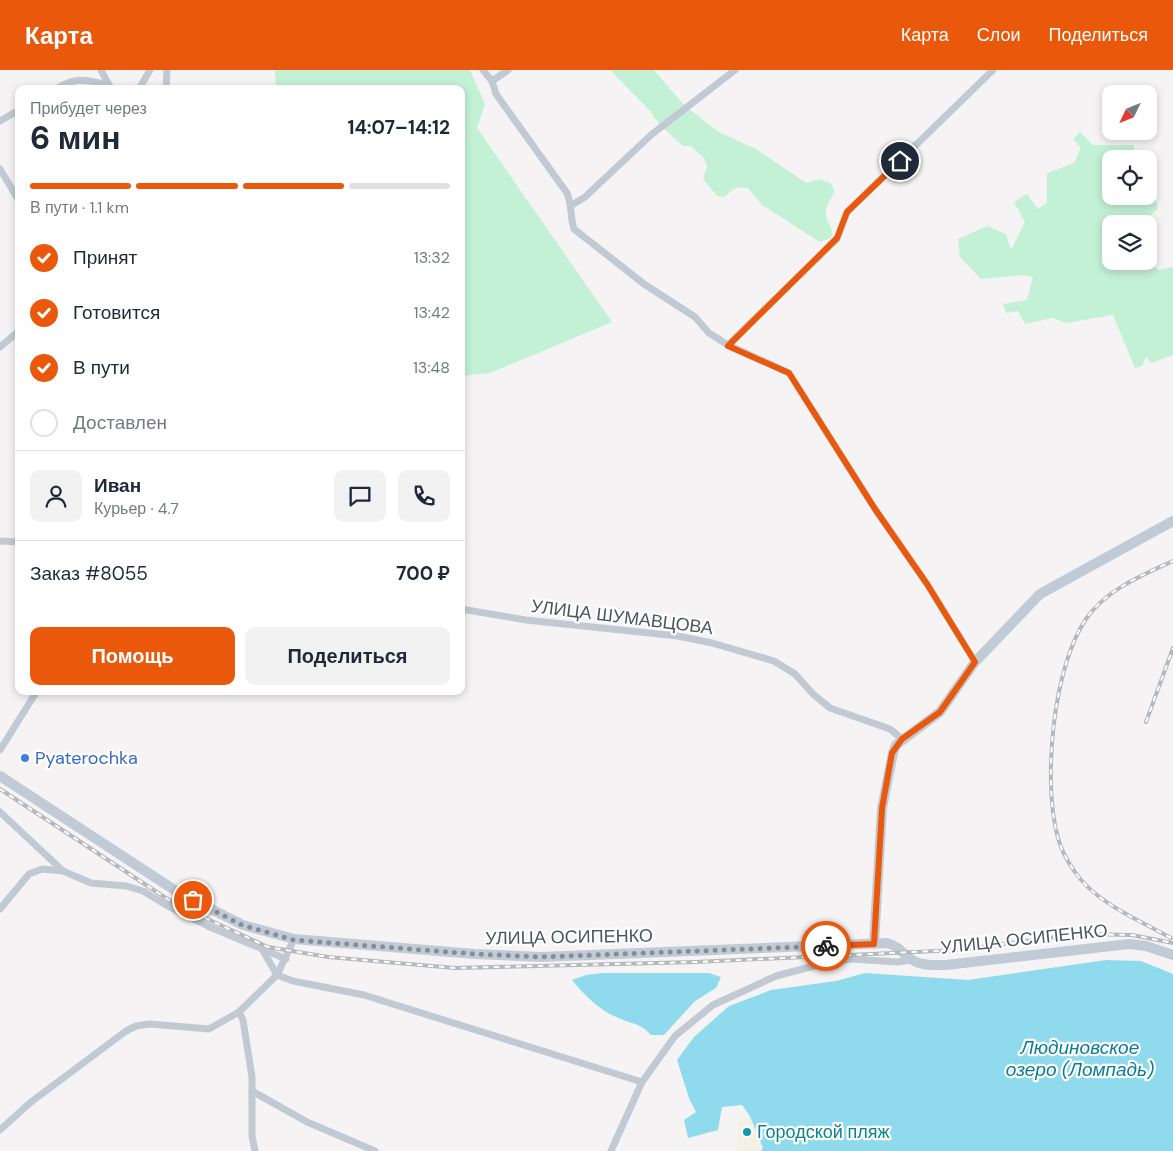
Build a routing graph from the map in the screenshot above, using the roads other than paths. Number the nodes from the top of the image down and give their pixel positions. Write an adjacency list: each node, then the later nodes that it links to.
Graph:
1 (101, 70): 11 (street)
2 (150, 70): 12 (street)
3 (167, 70): 13 (street)
4 (483, 70): 8 (street)
5 (508, 70): 8 (street)
6 (735, 70): 18 (street)
7 (993, 70): 20 (street)
8 (492, 81): 18 (street)
9 (63, 85): 10 (street)
10 (104, 85)
11 (110, 85)
12 (141, 85)
13 (166, 85)
14 (15, 112): 15 (street)
15 (0, 121)
16 (0, 169): 17 (street)
17 (15, 194)
18 (572, 205): 20 (street)
19 (15, 334): 21 (street)
20 (728, 346): 26 (street)
21 (0, 347)
22 (1173, 521): 26 (street)
23 (0, 541): 24 (street)
24 (15, 542)
25 (465, 610): 28 (street, УЛИЦА ШУМАВЦОВА)
26 (975, 662): 28 (street)
27 (34, 695): 29 (street)
28 (902, 739): 35 (street)
29 (0, 750)
30 (0, 776): 34 (street, УЛИЦА ОСИПЕНКО)
31 (0, 812): 32 (street)
32 (63, 871): 33 (street); 36 (street)
33 (0, 909)
34 (294, 940): 35 (street, УЛИЦА ОСИПЕНКО); 38 (street)
35 (874, 944): 39 (street, УЛИЦА ОСИПЕНКО)
36 (262, 949): 38 (street); 40 (street)
37 (1173, 955): 39 (street, УЛИЦА ОСИПЕНКО)
38 (286, 959): 40 (street)
39 (912, 960): 42 (street)
40 (277, 974): 41 (street); 42 (street)
41 (239, 1012): 43 (street); 44 (street)
42 (642, 1082): 47 (street)
43 (252, 1091): 45 (street); 46 (street)
44 (0, 1130)
45 (255, 1151)
46 (376, 1151)
47 (611, 1151)

